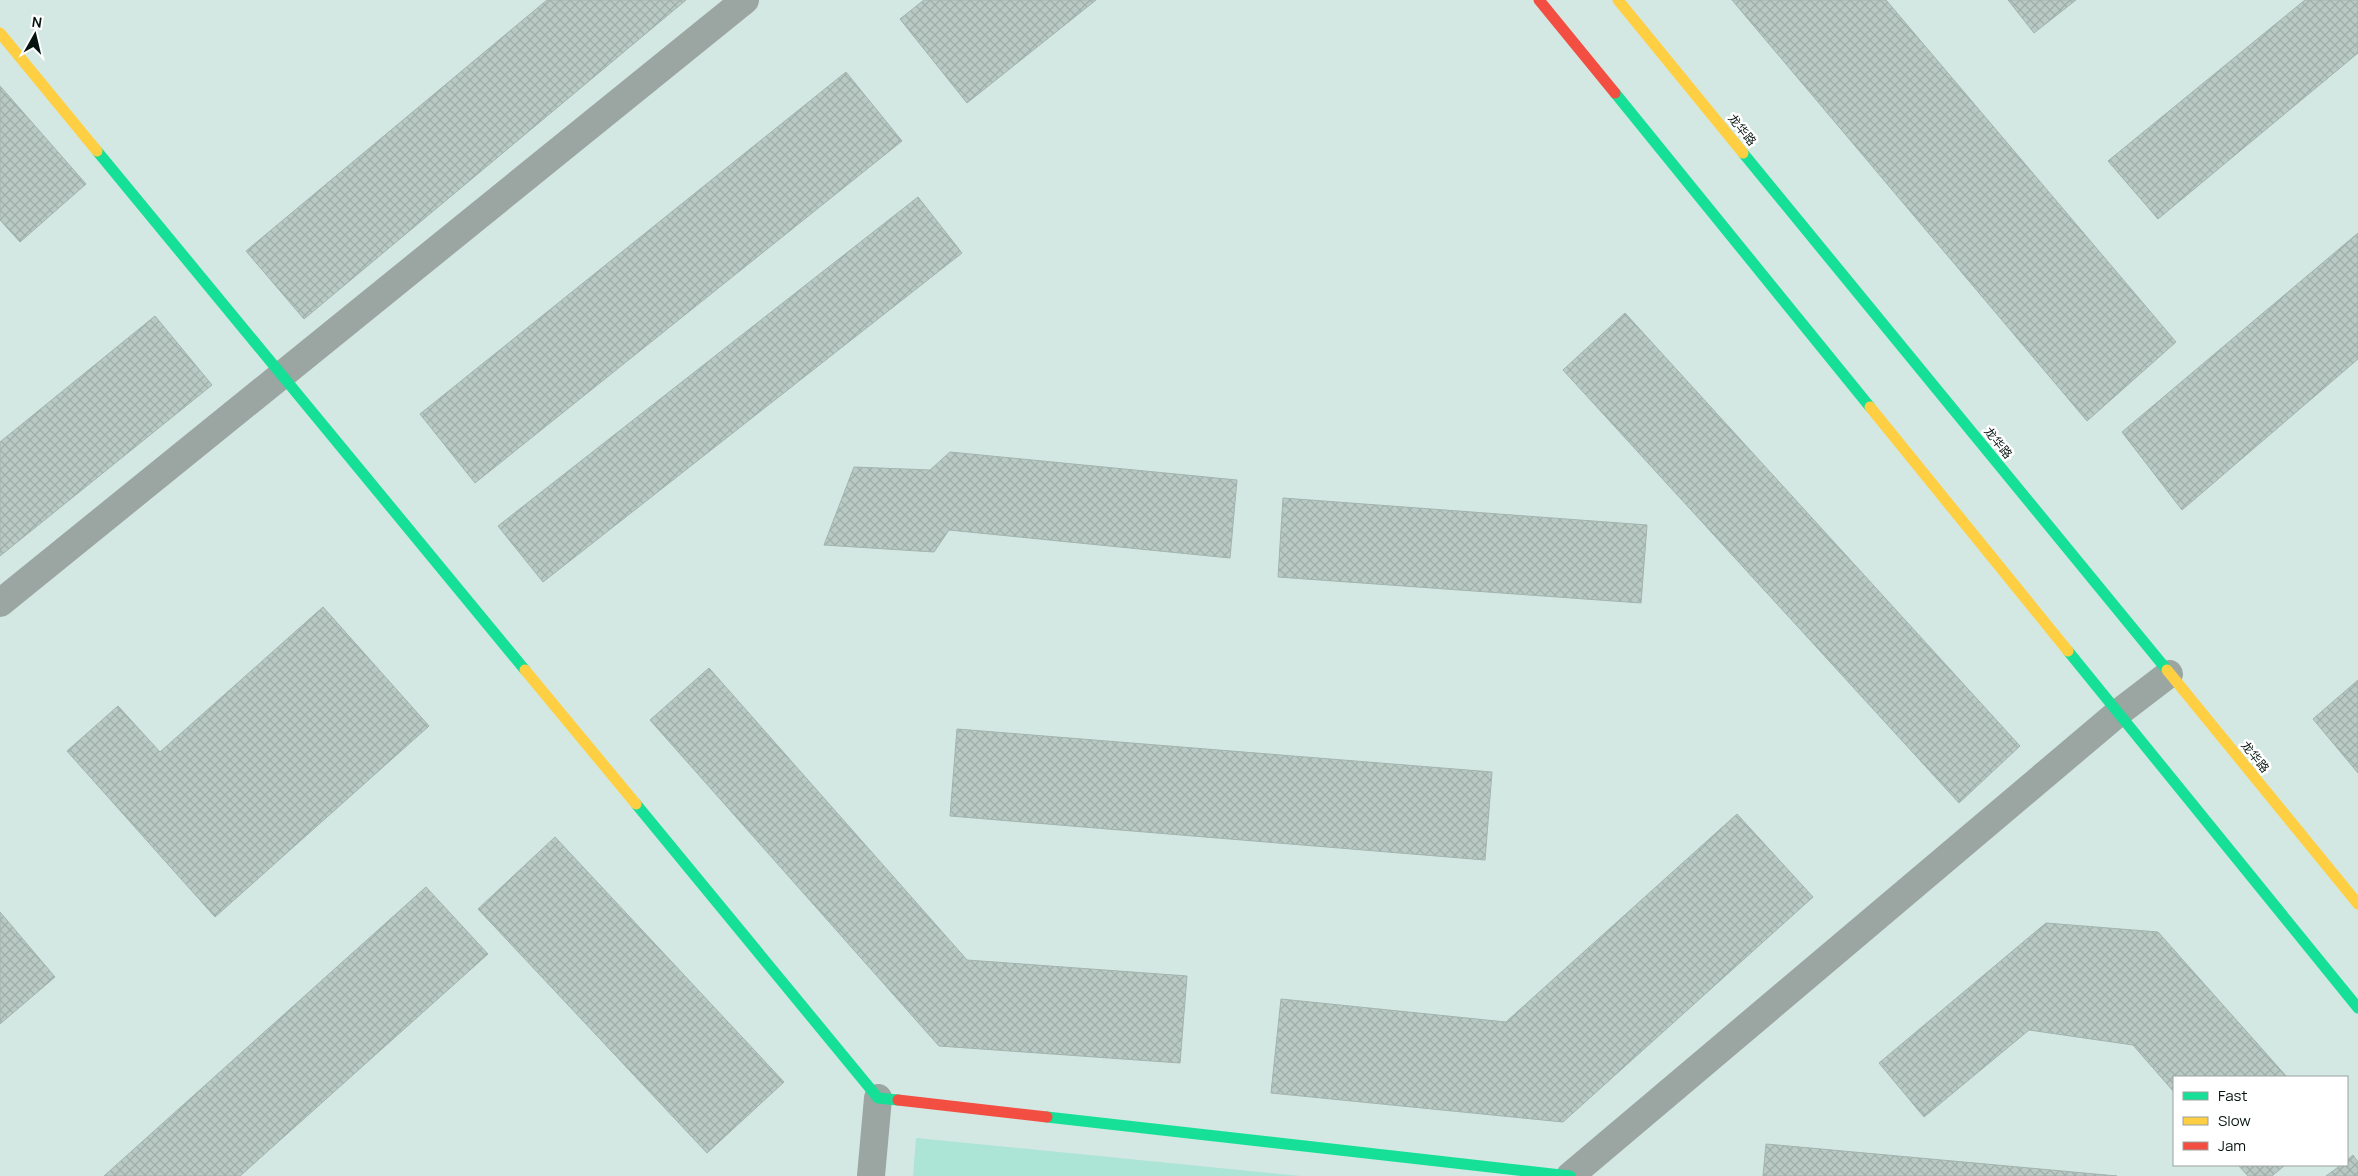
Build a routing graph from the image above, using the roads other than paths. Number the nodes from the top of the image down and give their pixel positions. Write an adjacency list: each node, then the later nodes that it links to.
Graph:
1 (745, 0): 5 (street)
2 (1539, 0): 8 (main road)
3 (1618, 0): 7 (main road, 龙华路)
4 (0, 33): 5 (main road)
5 (283, 374): 6 (street); 11 (main road)
6 (0, 603)
7 (2169, 674): 8 (street); 9 (main road, 龙华路)
8 (2118, 713): 10 (main road); 13 (street)
9 (2358, 904)
10 (2358, 1008)
11 (878, 1098): 12 (street); 13 (main road)
12 (871, 1176)
13 (1570, 1176)

